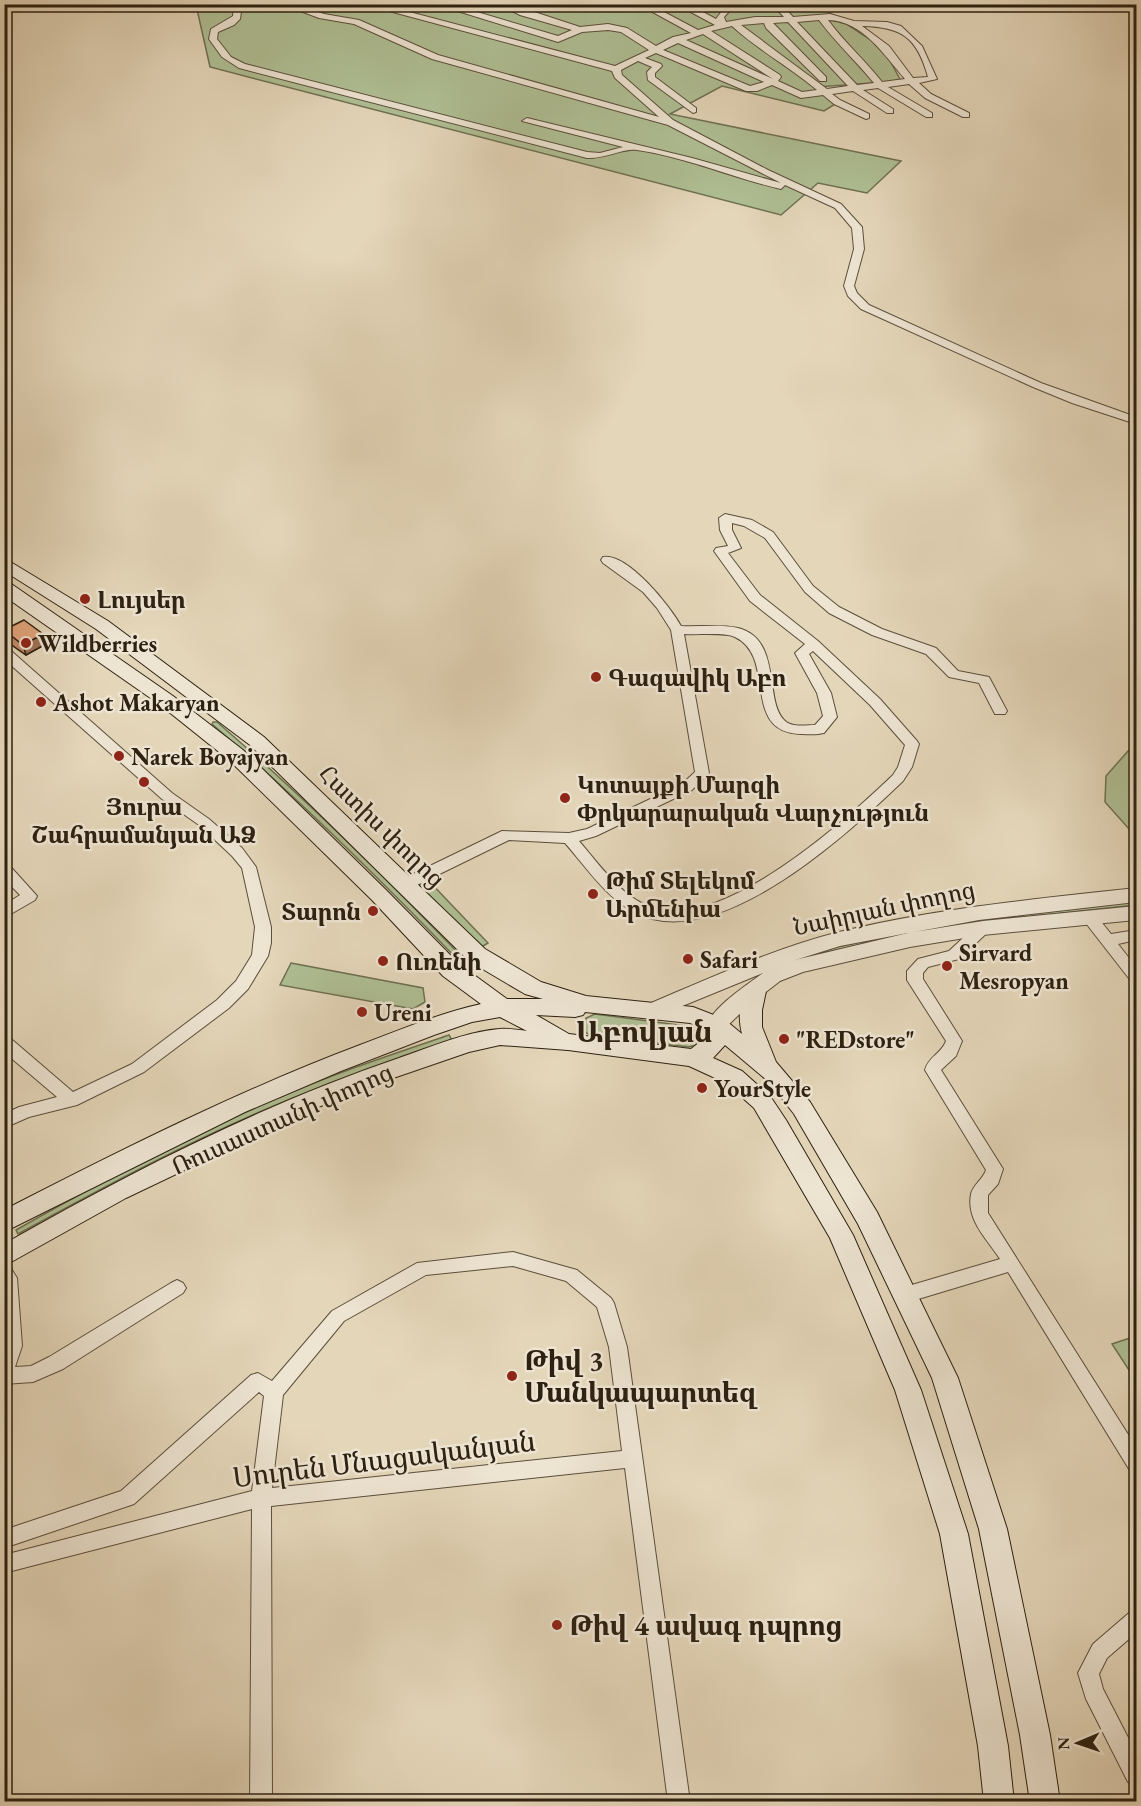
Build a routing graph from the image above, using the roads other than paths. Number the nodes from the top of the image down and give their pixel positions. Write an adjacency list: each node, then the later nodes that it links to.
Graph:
1 (238, 4): 39 (street)
2 (286, 4): 38 (street)
3 (367, 4): 11 (street)
4 (418, 4): 11 (street)
5 (439, 4): 18 (street)
6 (502, 4): 18 (street)
7 (642, 4): 19 (street)
8 (680, 4): 17 (street)
9 (732, 4): 17 (street)
10 (776, 4): 13 (street)
11 (402, 13): 23 (street)
12 (822, 18): 13 (street); 16 (street); 28 (street)
13 (792, 20): 14 (street); 29 (street)
14 (768, 21): 15 (street); 27 (street)
15 (734, 23): 17 (street); 27 (street)
16 (853, 23): 25 (street); 25 (street)
17 (723, 25): 19 (street)
18 (580, 30): 21 (street)
19 (700, 31): 20 (street); 24 (street)
20 (676, 39): 21 (street); 26 (street)
21 (654, 49): 22 (street); 26 (street)
22 (637, 58): 23 (street); 32 (street)
23 (616, 69): 38 (street)
24 (780, 78): 26 (street); 31 (street)
25 (911, 81): 28 (street); 35 (street)
26 (770, 83): 31 (street)
27 (819, 85): 30 (street)
28 (881, 86): 29 (street); 34 (street)
29 (856, 89): 30 (street); 33 (street)
30 (828, 93): 31 (street); 36 (street)
31 (812, 94)
32 (693, 110)
33 (890, 111)
34 (929, 115)
35 (966, 115)
36 (866, 116)
37 (527, 122): 39 (street)
38 (670, 122): 40 (street)
39 (633, 147): 40 (street)
40 (801, 189): 41 (street)
41 (1137, 421)
42 (607, 560): 45 (street)
43 (4, 563): 51 (main road, Հատիս փողոց)
44 (4, 587): 62 (main road)
45 (677, 630): 46 (street); 49 (street)
46 (813, 644): 48 (street); 49 (street)
47 (4, 652): 69 (street)
48 (1000, 711)
49 (569, 838): 51 (street)
50 (4, 869): 53 (street)
51 (406, 884): 61 (main road, Հատիս փողոց)
52 (1137, 895): 63 (street, Նաիրյան փողոց)
53 (4, 913)
54 (1137, 913): 55 (street, Նաիրյան փողոց)
55 (1090, 918): 56 (street, Նաիրյան փողոց); 58 (street)
56 (983, 928): 60 (street, Նաիրյան փողոց); 73 (street)
57 (1137, 935): 58 (street)
58 (1107, 940): 59 (street)
59 (1137, 977)
60 (755, 991): 64 (street, Նաիրյան փողոց); 68 (main road)
61 (581, 1006): 62 (main road, Ռուսաստանի փողոց); 63 (main road); 66 (main road)
62 (503, 1008): 66 (main road); 71 (main road, Ռուսաստանի փողոց)
63 (651, 1011): 64 (main road)
64 (717, 1027): 67 (main road); 68 (main road)
65 (4, 1042): 69 (street)
66 (572, 1042): 67 (main road, Ռուսաստանի փողոց); 72 (main road, Ռուսաստանի փողոց)
67 (692, 1058): 89 (main road, Ռուսաստանի փողոց)
68 (777, 1076): 76 (main road)
69 (71, 1100): 70 (street)
70 (4, 1122)
71 (4, 1222)
72 (4, 1256)
73 (1012, 1263): 76 (street); 81 (street)
74 (4, 1272): 77 (street)
75 (177, 1288): 78 (street)
76 (905, 1295): 90 (main road)
77 (4, 1372)
78 (4, 1376)
79 (274, 1392): 80 (street); 82 (street); 83 (street)
80 (632, 1459): 82 (street, Սուրեն Մնացականյան); 88 (street)
81 (1137, 1464)
82 (261, 1498): 84 (street, Սուրեն Մնացականյան); 87 (street)
83 (4, 1539)
84 (4, 1564)
85 (1137, 1620): 86 (street)
86 (1137, 1774)
87 (261, 1802)
88 (679, 1802)
89 (999, 1802)
90 (1045, 1802)

